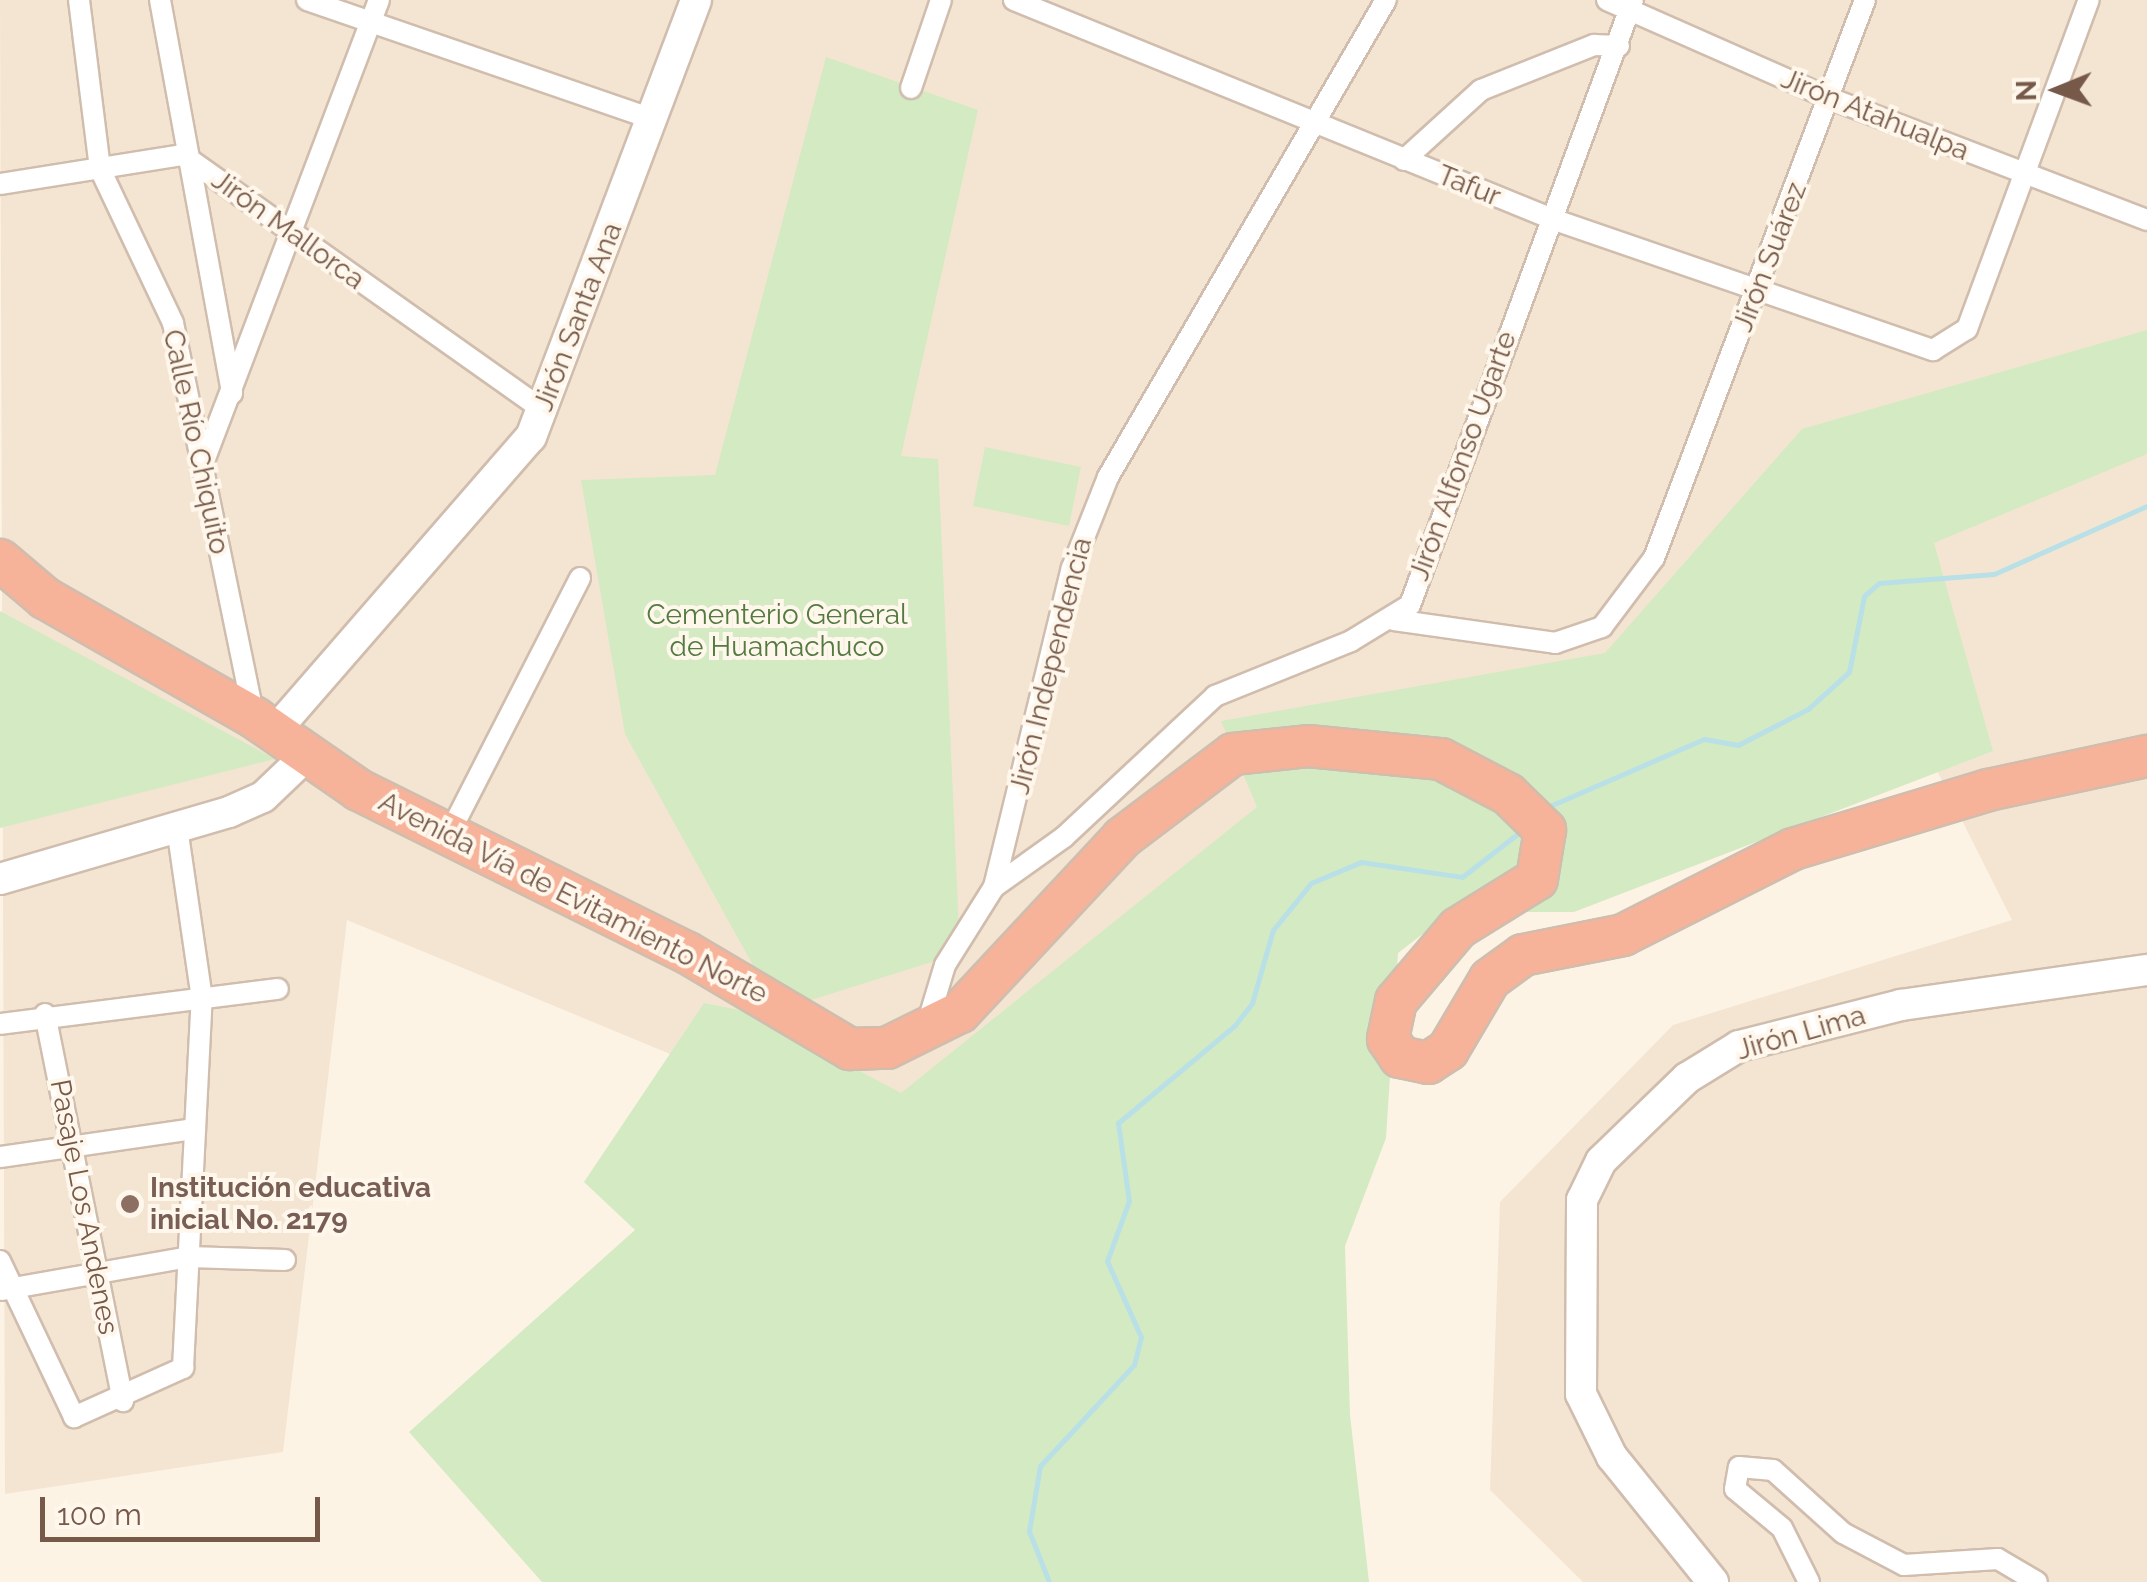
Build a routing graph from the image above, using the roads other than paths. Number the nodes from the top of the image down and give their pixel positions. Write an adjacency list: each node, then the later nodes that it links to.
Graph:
1 (79, 0): 21 (street, Calle Río Chiquito)
2 (160, 0): 19 (street)
3 (307, 0): 13 (street)
4 (379, 0): 13 (street)
5 (696, 0): 17 (street, Jirón Santa Ana)
6 (942, 0): 15 (street)
7 (1014, 0): 18 (street, Tafur)
8 (1386, 0): 18 (street, Jirón Independencia)
9 (1608, 0): 12 (street, Jirón Atahualpa)
10 (1865, 0): 16 (street, Jirón Suárez)
11 (2089, 0): 22 (street)
12 (1631, 6): 14 (street, Jirón Alfonso Ugarte); 16 (street, Jirón Atahualpa)
13 (371, 21): 17 (street); 26 (street)
14 (1619, 46): 20 (street); 24 (street, Jirón Alfonso Ugarte)
15 (911, 88)
16 (1829, 98): 22 (street, Jirón Atahualpa); 27 (street, Jirón Suárez)
17 (652, 119): 29 (street, Jirón Santa Ana)
18 (1312, 123): 20 (street, Tafur); 40 (street, Jirón Independencia)
19 (183, 155): 21 (street, Jirón Mallorca); 26 (street, Jirón Mallorca); 28 (street)
20 (1404, 160): 24 (street, Tafur)
21 (100, 169): 23 (street, Jirón Mallorca); 30 (street, Calle Río Chiquito)
22 (2027, 177): 25 (street, Jirón Atahualpa); 27 (street, Tafur)
23 (0, 184)
24 (1555, 220): 27 (street, Tafur); 33 (street, Jirón Alfonso Ugarte)
25 (2147, 220)
26 (295, 237): 28 (street); 29 (street, Jirón Mallorca)
27 (1757, 294): 33 (street, Jirón Suárez)
28 (232, 393): 30 (street)
29 (544, 411): 34 (street, Jirón Santa Ana)
30 (201, 469): 34 (street, Calle Río Chiquito)
31 (0, 560): 34 (highway, Avenida Vía de Evitamiento Norte)
32 (580, 578): 38 (street)
33 (1394, 620): 40 (street)
34 (265, 725): 35 (highway, Avenida Vía de Evitamiento Norte)
35 (308, 754): 37 (street); 38 (highway, Avenida Vía de Evitamiento Norte)
36 (2147, 756): 46 (highway, Avenida Vía de Evitamiento Norte)
37 (177, 828): 39 (street); 43 (street)
38 (447, 838): 46 (highway, Avenida Vía de Evitamiento Norte)
39 (0, 879)
40 (994, 887): 46 (street, Jirón Independencia)
41 (2147, 970): 56 (street, Jirón Lima)
42 (278, 989): 43 (street)
43 (202, 999): 44 (street); 47 (street)
44 (46, 1014): 45 (street); 48 (street, Pasaje Los Andenes)
45 (0, 1024)
46 (925, 1031)
47 (195, 1129): 48 (street); 50 (street)
48 (71, 1140): 49 (street); 53 (street, Pasaje Los Andenes)
49 (0, 1156)
50 (189, 1257): 51 (street); 53 (street); 55 (street)
51 (285, 1260)
52 (0, 1261): 54 (street)
53 (96, 1267): 54 (street); 55 (street, Pasaje Los Andenes)
54 (6, 1289): 55 (street)
55 (123, 1401)
56 (1713, 1582)
57 (1809, 1582): 58 (street)
58 (2037, 1582)

